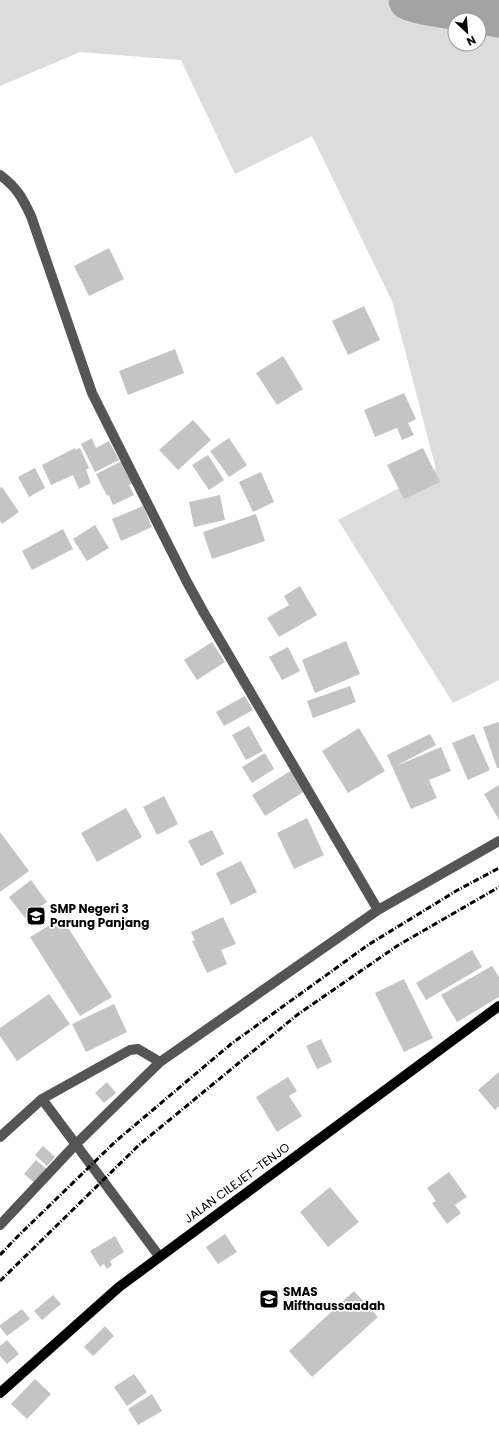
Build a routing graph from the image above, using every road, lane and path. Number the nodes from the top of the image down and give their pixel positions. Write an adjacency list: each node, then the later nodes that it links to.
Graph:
1 (0, 175): 3 (street)
2 (499, 840): 3 (street)
3 (378, 910): 5 (street)
4 (499, 1006): 10 (main road, JALAN CILEJET–TENJO)
5 (160, 1062): 6 (street); 8 (street)
6 (42, 1099): 7 (street); 8 (street)
7 (0, 1137)
8 (76, 1144): 9 (street); 10 (street)
9 (0, 1225)
10 (159, 1256): 11 (main road, JALAN CILEJET–TENJO)
11 (0, 1393)

